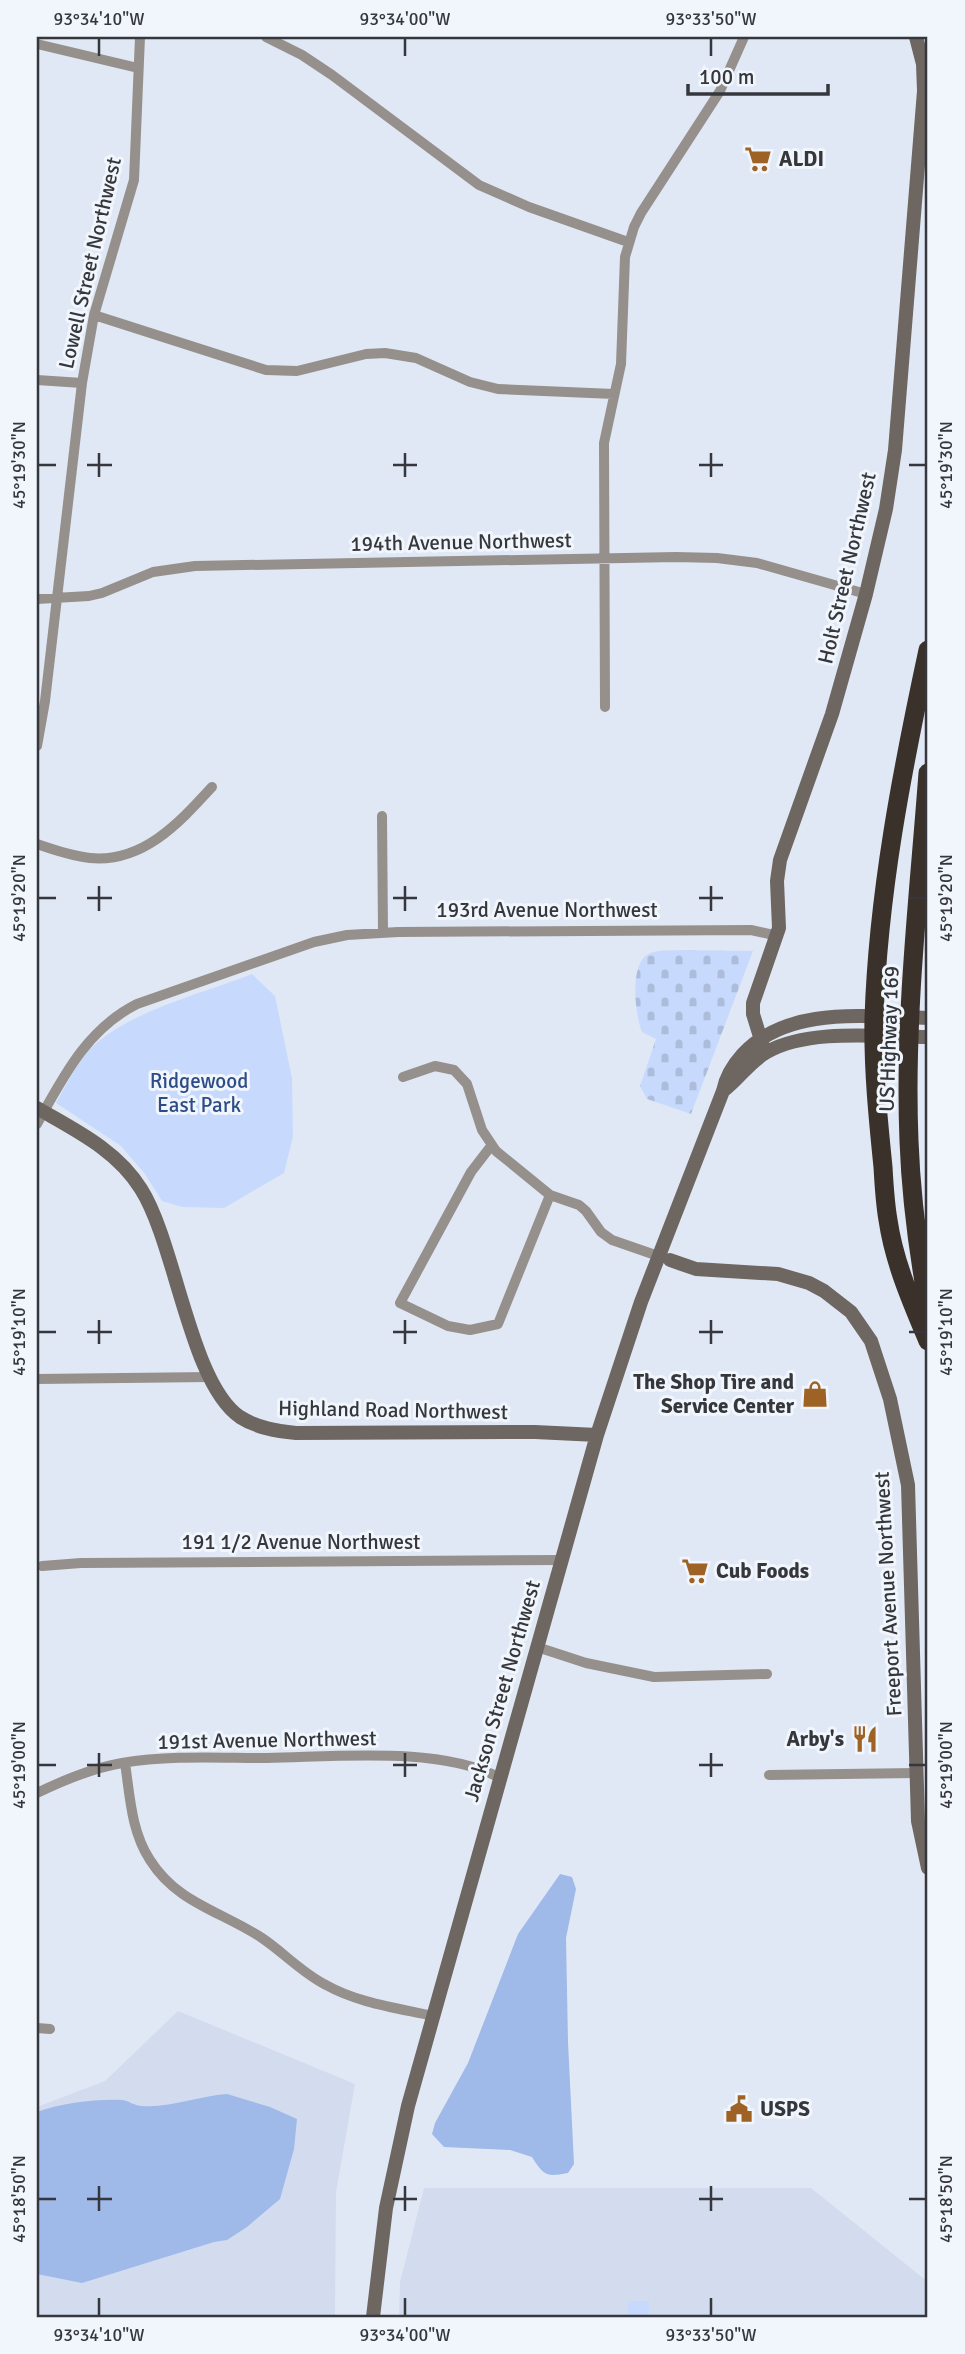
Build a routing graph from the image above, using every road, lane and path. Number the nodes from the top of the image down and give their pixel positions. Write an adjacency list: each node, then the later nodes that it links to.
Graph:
1 (140, 37): 6 (street, Lowell Street Northwest)
2 (266, 37): 7 (street)
3 (744, 37): 7 (street)
4 (916, 37): 13 (street, Holt Street Northwest)
5 (37, 44): 6 (street)
6 (138, 68): 8 (street, Lowell Street Northwest)
7 (628, 242): 11 (street)
8 (94, 315): 10 (street, Lowell Street Northwest); 11 (street)
9 (37, 380): 10 (street)
10 (82, 383): 15 (street, Lowell Street Northwest)
11 (614, 394): 12 (street)
12 (604, 559): 13 (street, 194th Avenue Northwest); 15 (street, 194th Avenue Northwest); 17 (street)
13 (866, 594): 24 (street, Holt Street Northwest)
14 (37, 599): 15 (street, 194th Avenue Northwest)
15 (57, 599): 18 (street, Lowell Street Northwest)
16 (928, 650): 26 (highway)
17 (605, 707)
18 (37, 746)
19 (928, 773): 34 (highway, US Highway 169)
20 (212, 787): 22 (street)
21 (382, 817): 23 (street)
22 (37, 844)
23 (383, 932): 24 (street, 193rd Avenue Northwest); 30 (street, 193rd Avenue Northwest)
24 (778, 936): 28 (street, Holt Street Northwest)
25 (928, 1018): 26 (street, Jackson Street Northwest)
26 (874, 1027): 27 (street, Jackson Street Northwest); 28 (street, Jackson Street Northwest); 35 (highway)
27 (928, 1037)
28 (763, 1046): 33 (street, Jackson Street Northwest)
29 (402, 1077): 31 (street)
30 (39, 1115): 36 (street, Highland Road Northwest)
31 (491, 1146): 32 (street); 32 (street)
32 (550, 1195): 33 (street)
33 (664, 1258): 38 (street, Jackson Street Northwest); 44 (street, Freeport Avenue Northwest)
34 (928, 1305)
35 (928, 1341)
36 (210, 1377): 37 (street); 38 (street, Highland Road Northwest)
37 (37, 1379)
38 (597, 1435): 39 (street, Jackson Street Northwest)
39 (561, 1560): 40 (street, 191 1/2 Avenue Northwest); 41 (street, Jackson Street Northwest)
40 (42, 1566)
41 (537, 1647): 42 (street); 46 (street, Jackson Street Northwest)
42 (767, 1674)
43 (125, 1762): 46 (street, 191st Avenue Northwest); 47 (street, 191st Avenue Northwest); 49 (street)
44 (916, 1773): 45 (street); 48 (street, Freeport Avenue Northwest)
45 (769, 1775)
46 (500, 1778): 49 (street, Jackson Street Northwest)
47 (37, 1794)
48 (928, 1868)
49 (433, 2016): 52 (street, Jackson Street Northwest)
50 (37, 2028): 51 (street)
51 (50, 2029)
52 (373, 2317)

